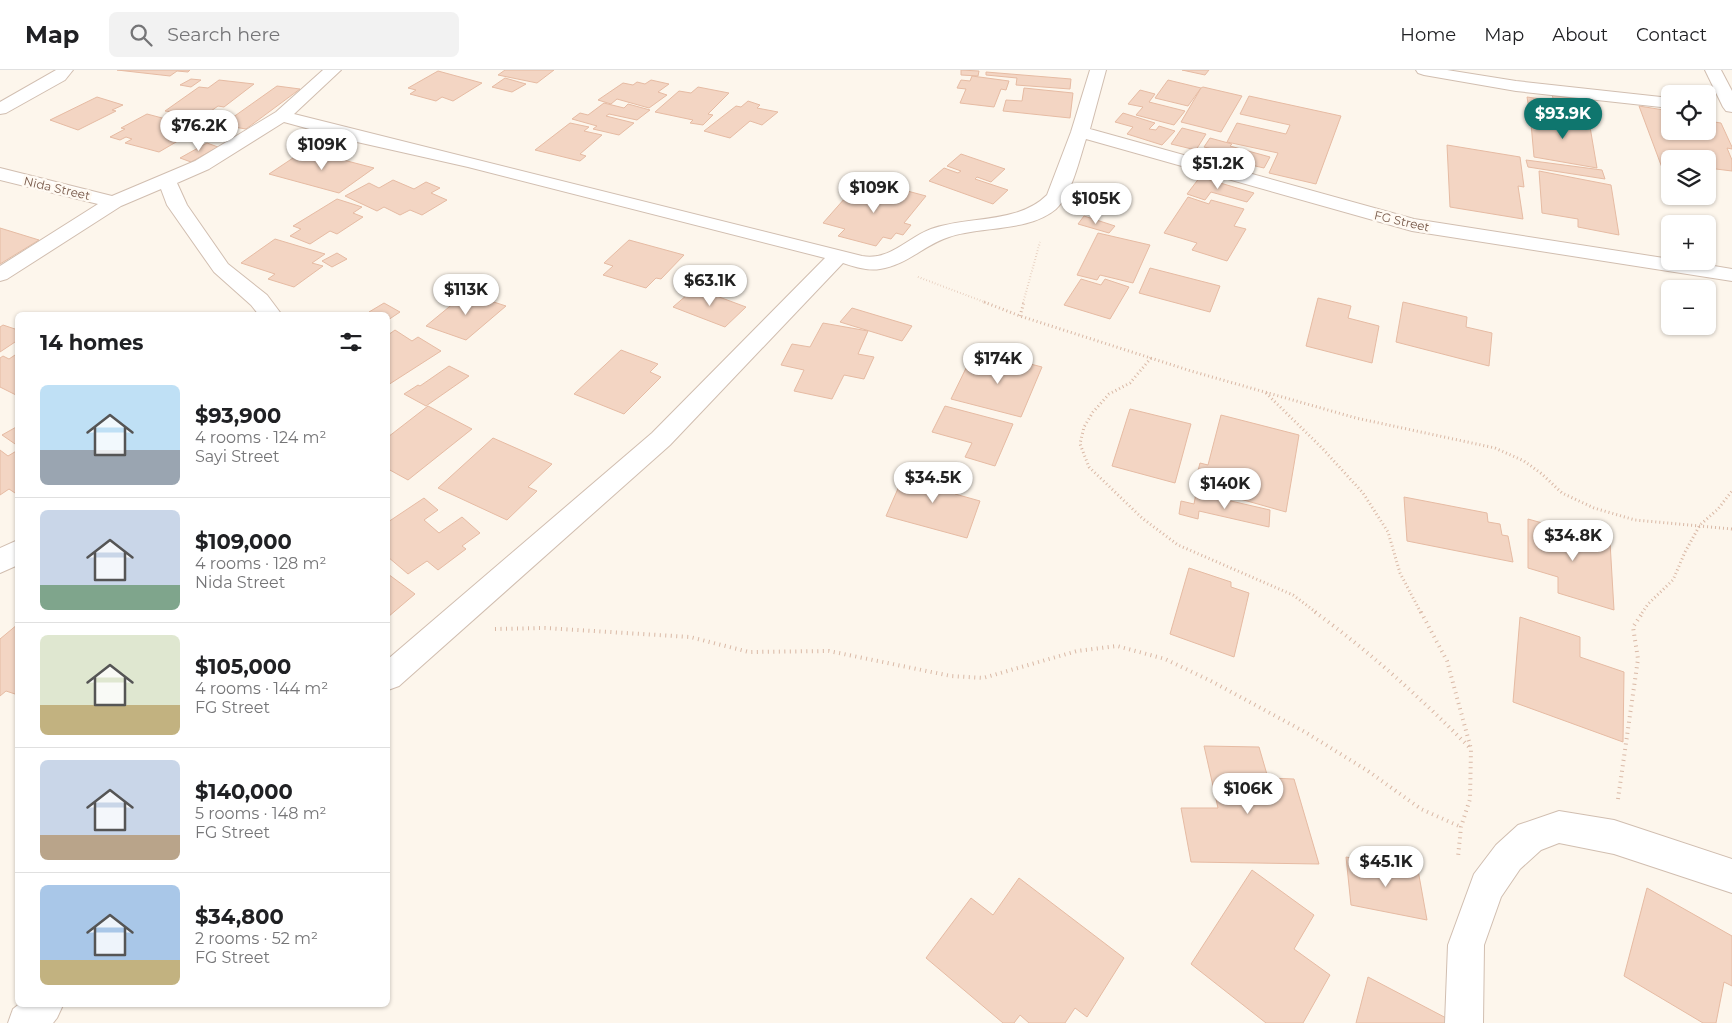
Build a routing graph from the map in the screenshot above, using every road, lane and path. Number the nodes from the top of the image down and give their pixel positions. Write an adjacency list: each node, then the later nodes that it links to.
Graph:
1 (65, 70): 8 (street)
2 (333, 70): 9 (street)
3 (1098, 70): 10 (street)
4 (1424, 70): 6 (street)
5 (1713, 70): 7 (street)
6 (1661, 102)
7 (1727, 108)
8 (0, 109)
9 (282, 116): 12 (street); 15 (street)
10 (1080, 132): 14 (street); 18 (street, FG Street)
11 (0, 174): 13 (street, Nida Street)
12 (166, 180): 13 (street); 19 (street)
13 (114, 202): 17 (street)
14 (1050, 205): 16 (street); 20 (path)
15 (839, 256): 16 (street); 28 (street)
16 (882, 263): 20 (path)
17 (0, 275)
18 (1732, 275)
19 (268, 312)
20 (1020, 316): 21 (path)
21 (1151, 358): 22 (path); 30 (path)
22 (1265, 393): 24 (path); 30 (path)
23 (1732, 491): 24 (path)
24 (1700, 525): 25 (path); 32 (path)
25 (1732, 529)
26 (15, 553): 27 (street)
27 (0, 562)
28 (442, 630): 29 (street); 31 (path)
29 (390, 675)
30 (1471, 749): 31 (path)
31 (1460, 827): 33 (path)
32 (1614, 837): 34 (street); 35 (street)
33 (1458, 859)
34 (1732, 876)
35 (1464, 1023)

